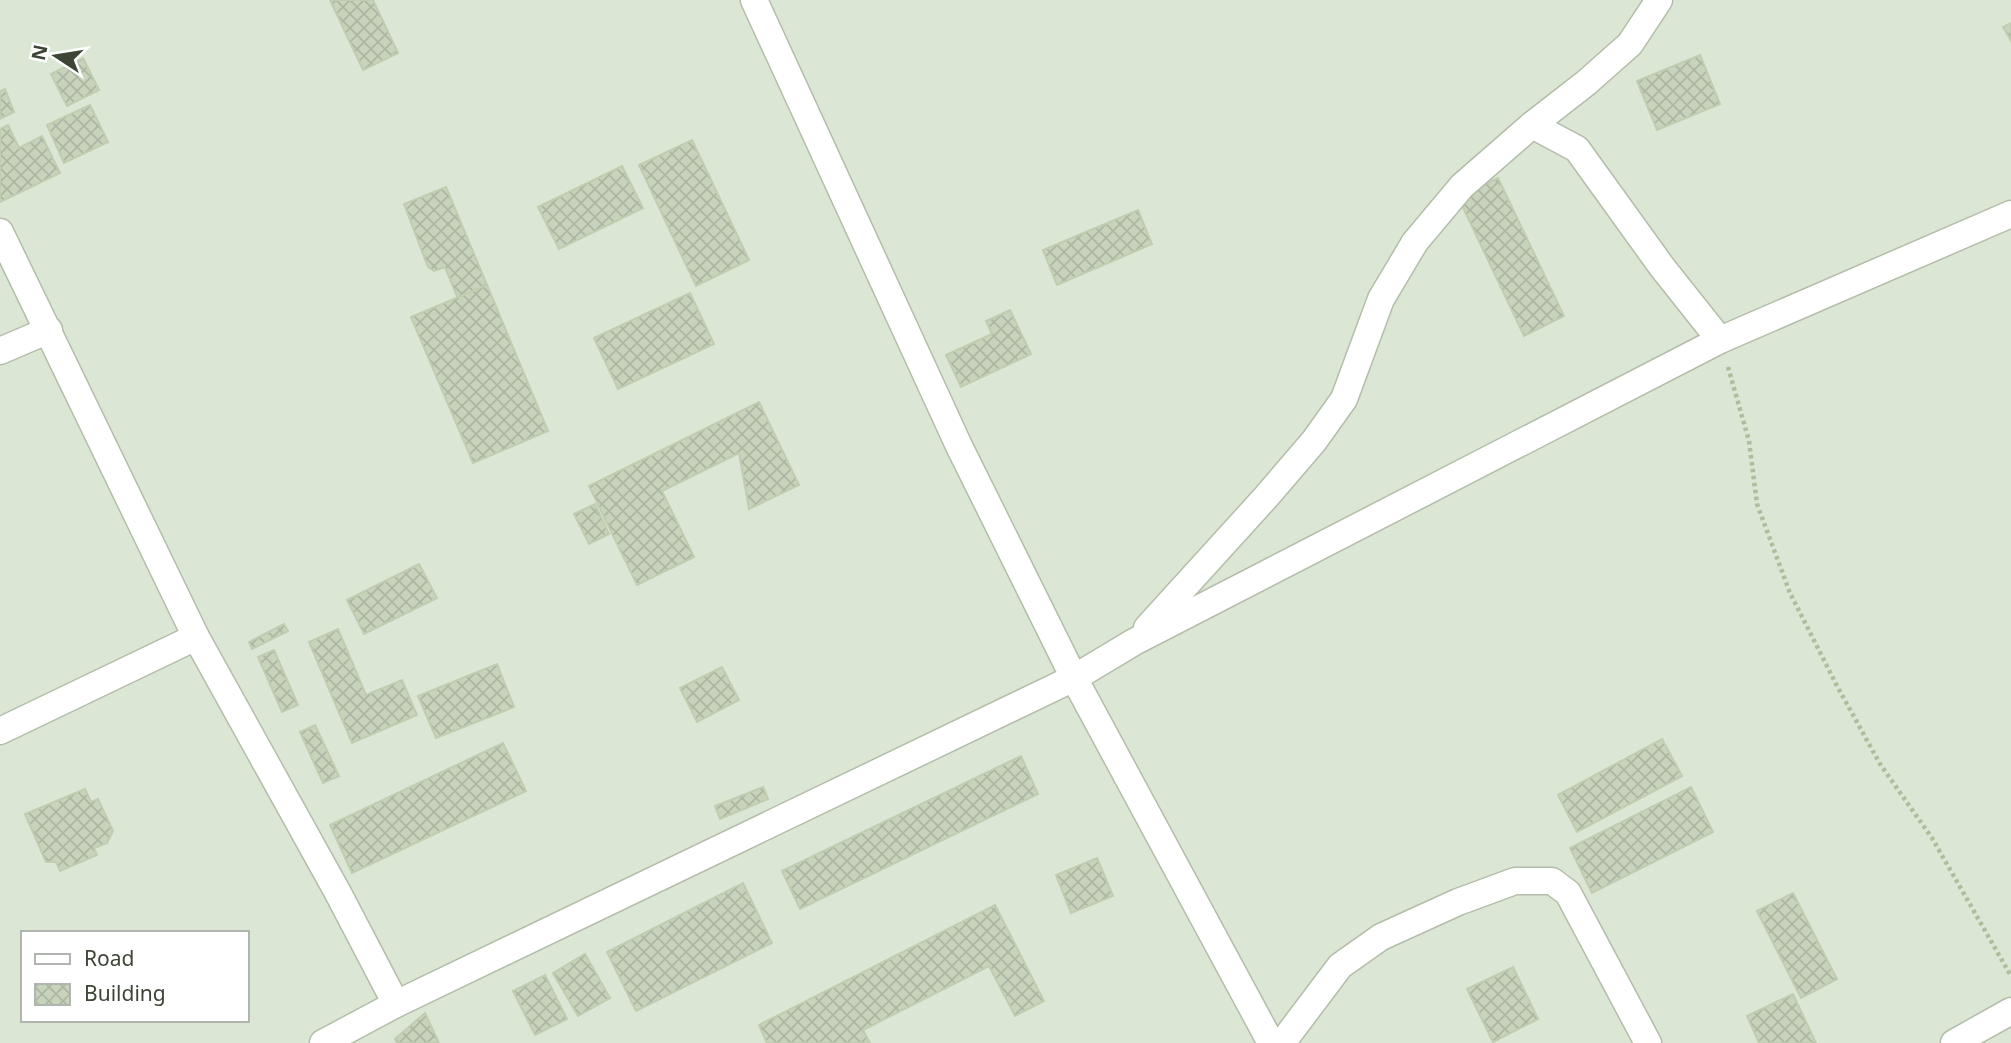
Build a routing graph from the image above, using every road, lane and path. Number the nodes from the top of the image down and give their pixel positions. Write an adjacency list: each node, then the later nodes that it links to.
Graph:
1 (1659, 0): 3 (street)
2 (756, 1): 11 (street)
3 (1532, 125): 7 (street); 10 (street)
4 (2011, 214): 7 (street)
5 (0, 232): 6 (street)
6 (49, 330): 8 (street); 9 (street)
7 (1720, 340): 10 (street); 13 (path)
8 (0, 351)
9 (196, 638): 12 (street); 14 (street)
10 (1134, 642): 11 (street)
11 (1074, 678): 14 (street); 17 (street)
12 (0, 731)
13 (2011, 976)
14 (396, 1004): 16 (street)
15 (2011, 1011): 20 (street)
16 (323, 1043)
17 (1271, 1043)
18 (1282, 1043): 19 (street)
19 (1648, 1043)
20 (1954, 1043)

